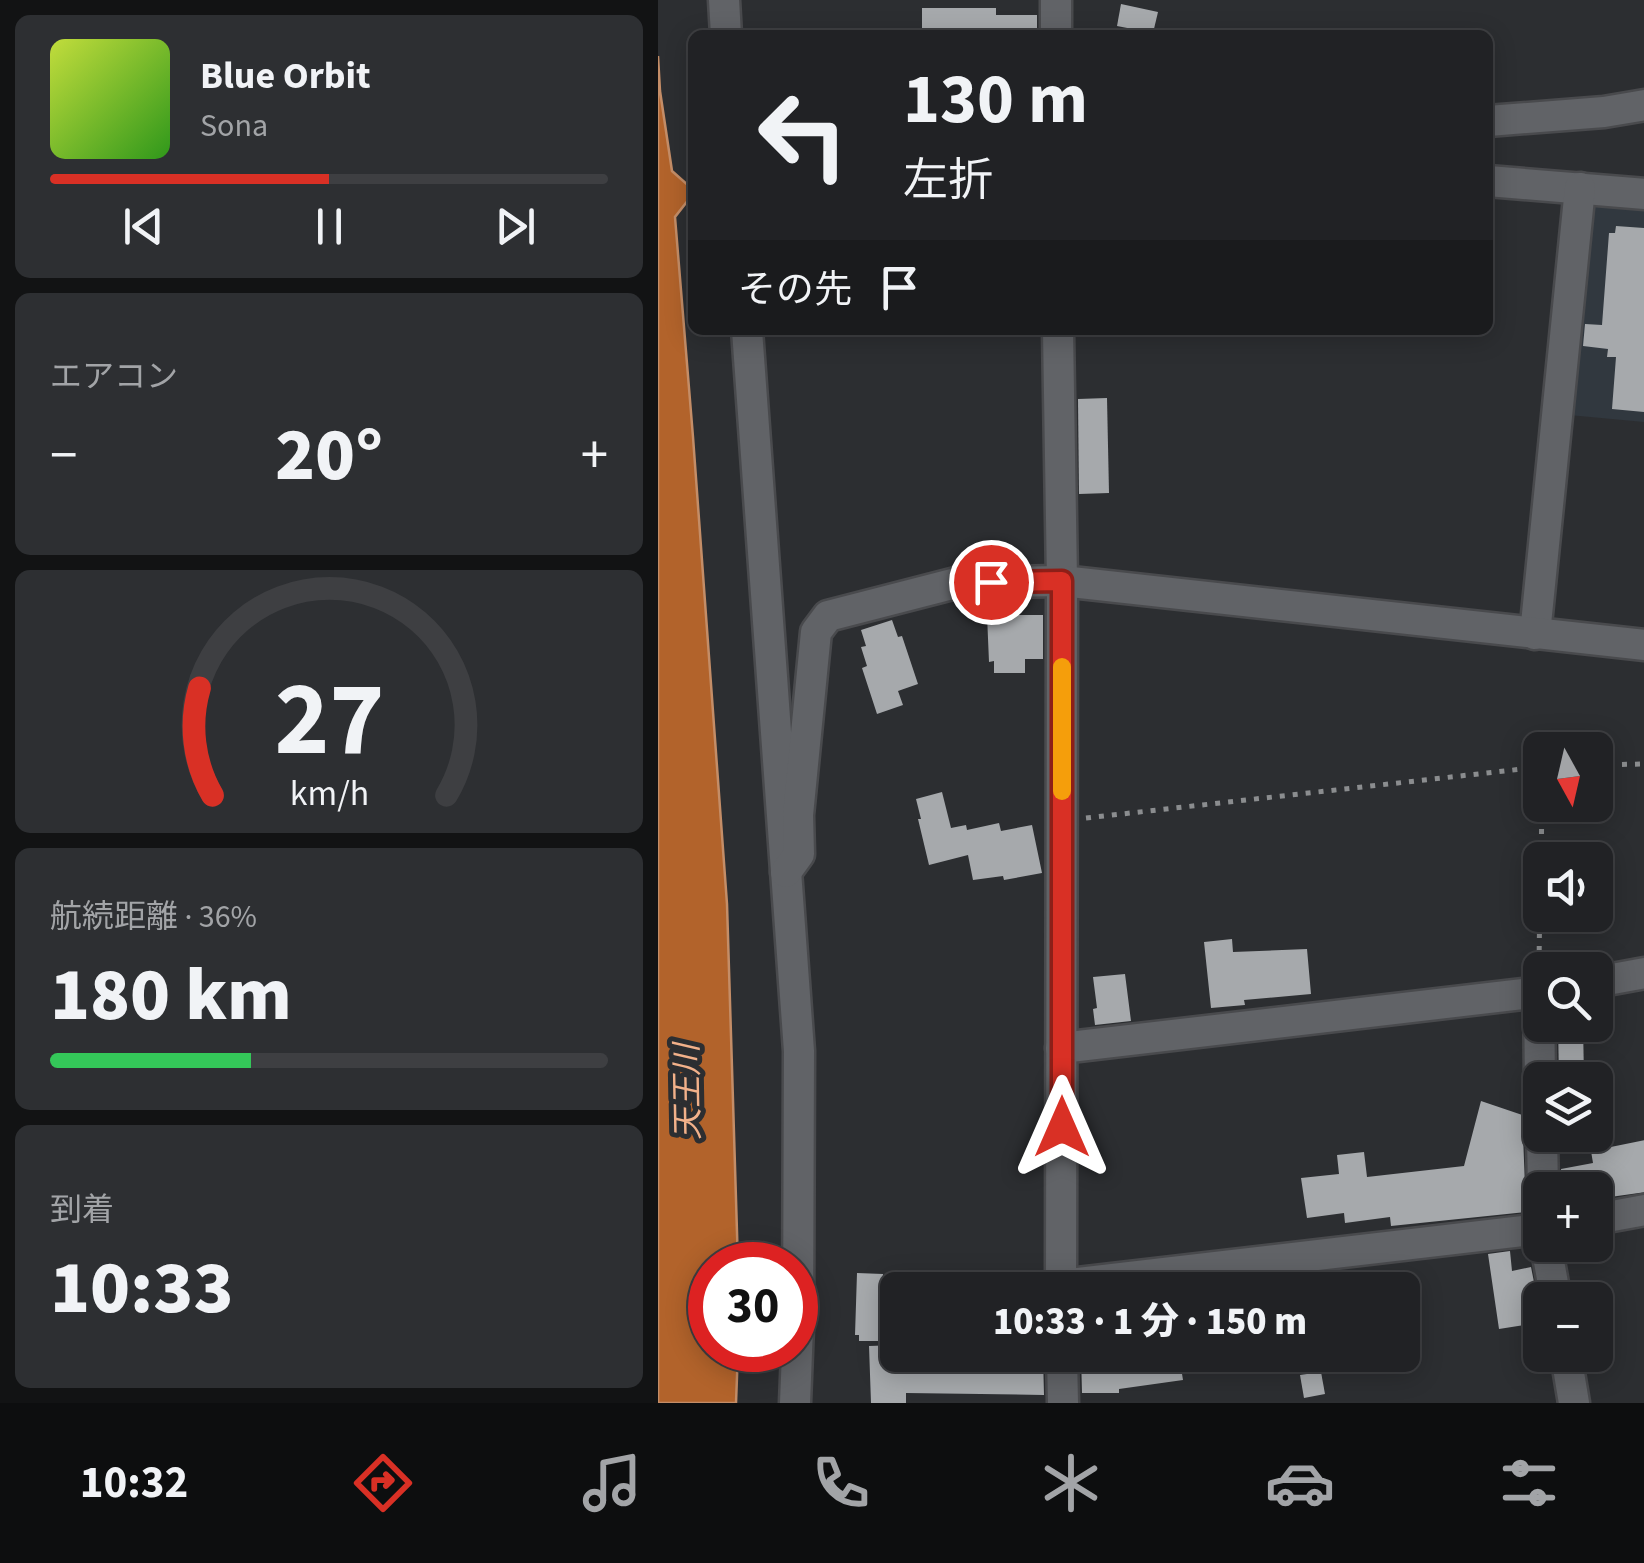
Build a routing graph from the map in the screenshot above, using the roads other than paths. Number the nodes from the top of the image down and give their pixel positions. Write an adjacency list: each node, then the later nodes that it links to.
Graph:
1 (724, 0): 3 (street)
2 (1056, 0): 4 (street)
3 (726, 30)
4 (1056, 30)
5 (1644, 105): 6 (street)
6 (1493, 121)
7 (1493, 180): 8 (street)
8 (1580, 188): 9 (street); 13 (street)
9 (1644, 194)
10 (747, 335): 15 (street)
11 (1058, 335): 12 (street)
12 (1062, 581): 13 (street); 15 (street); 19 (street)
13 (1536, 634): 14 (street)
14 (1644, 645)
15 (786, 872): 27 (street)
16 (1644, 973): 17 (street)
17 (1613, 979)
18 (1523, 994): 19 (street)
19 (1062, 1048): 23 (street)
20 (1644, 1210): 21 (street)
21 (1613, 1216)
22 (1523, 1231): 24 (street)
23 (1062, 1272)
24 (1192, 1272)
25 (1062, 1372): 28 (street)
26 (1569, 1372): 29 (street)
27 (795, 1403)
28 (1063, 1403)
29 (1574, 1403)

